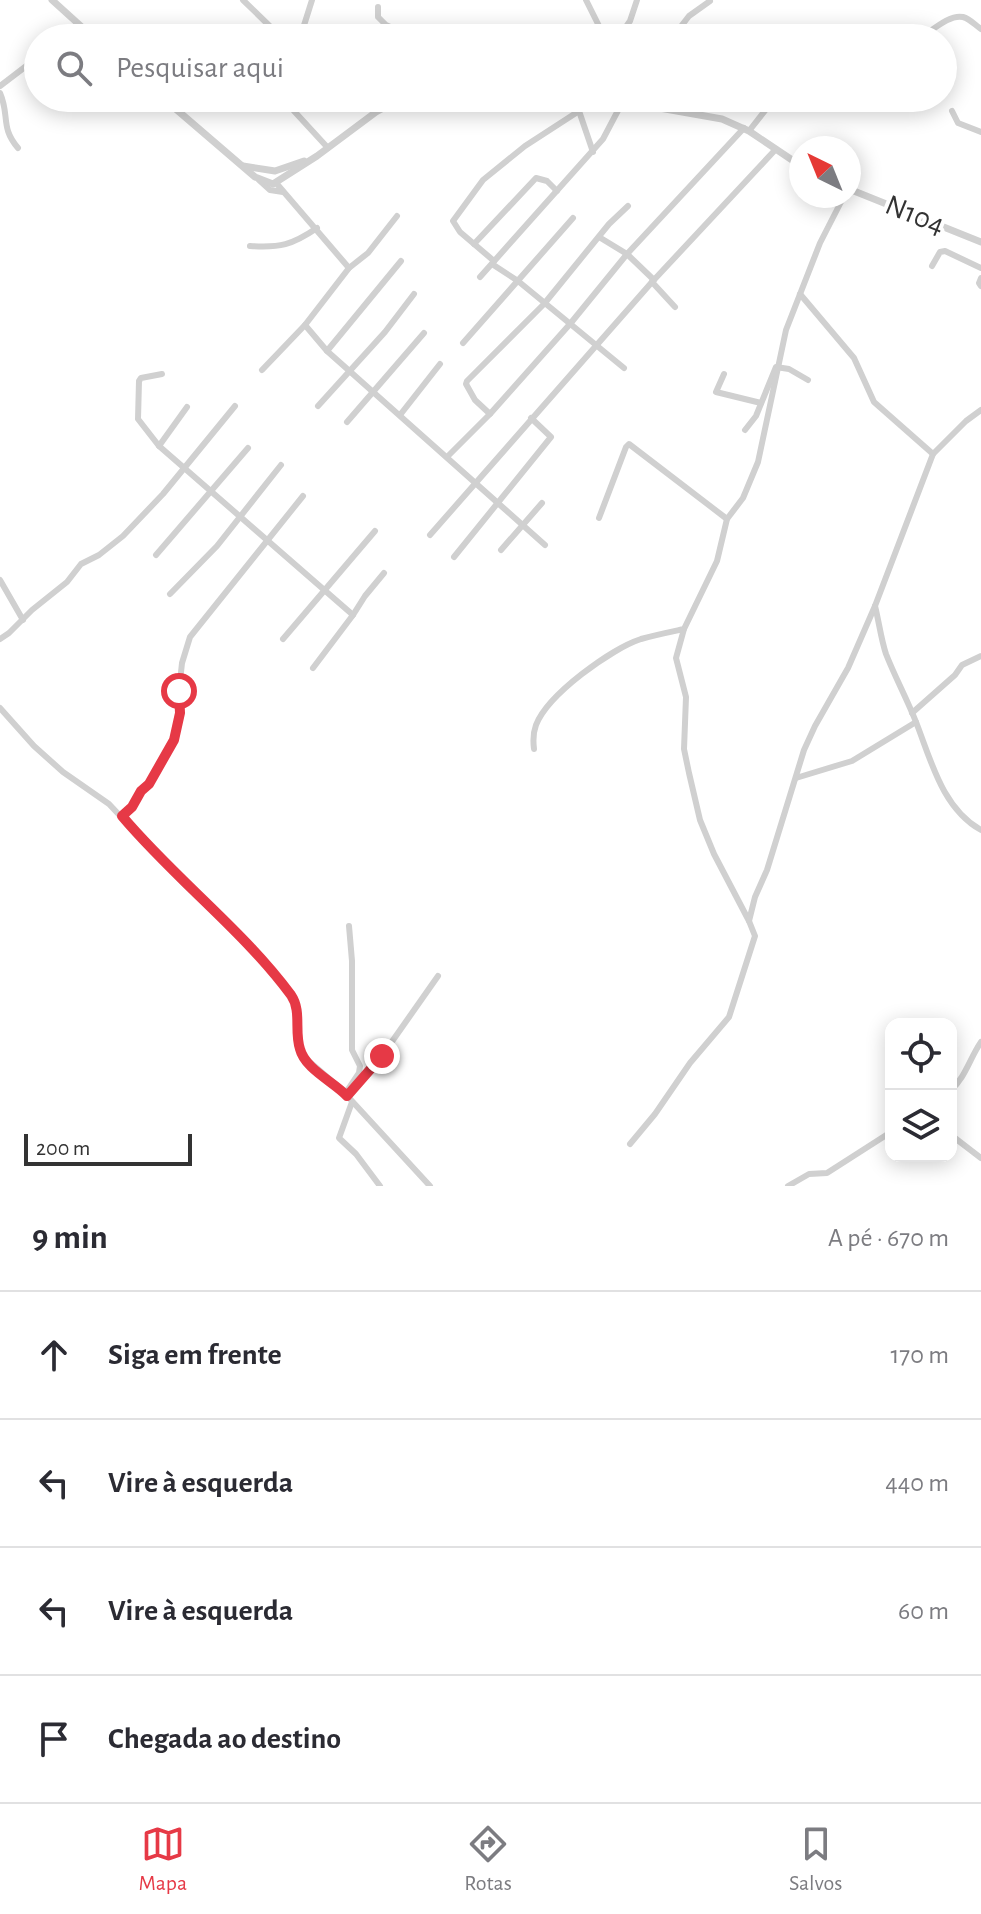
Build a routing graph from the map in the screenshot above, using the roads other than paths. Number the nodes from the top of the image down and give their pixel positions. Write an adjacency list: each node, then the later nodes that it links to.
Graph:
1 (52, 0): 8 (street)
2 (243, 0): 9 (street)
3 (312, 0): 10 (street)
4 (586, 0): 12 (street)
5 (637, 0): 13 (street)
6 (710, 1): 14 (street)
7 (378, 7): 11 (street)
8 (78, 24)
9 (268, 24)
10 (304, 24)
11 (385, 24)
12 (598, 24)
13 (628, 24)
14 (683, 24)
15 (941, 24): 16 (street)
16 (981, 29)
17 (24, 68): 18 (street)
18 (0, 86)
19 (0, 93): 31 (street)
20 (179, 112): 37 (street)
21 (295, 112): 32 (street)
22 (376, 112): 32 (street)
23 (577, 112): 50 (street)
24 (579, 112): 34 (street)
25 (619, 112): 34 (street)
26 (688, 112): 29 (street)
27 (762, 112): 29 (street)
28 (952, 112): 30 (street)
29 (746, 130): 33 (street); 52 (street)
30 (981, 132)
31 (18, 148)
32 (328, 148): 35 (street)
33 (776, 149): 36 (street); 61 (street)
34 (593, 152): 40 (street)
35 (317, 156): 37 (street); 39 (street)
36 (789, 158)
37 (241, 166): 38 (street)
38 (259, 180): 39 (street); 41 (street)
39 (277, 184): 41 (street)
40 (557, 191): 50 (street); 54 (street)
41 (283, 192): 47 (street)
42 (861, 194): 49 (street, N104 / N104)
43 (628, 206): 48 (street)
44 (838, 208): 64 (street)
45 (397, 216): 56 (street)
46 (573, 218): 60 (street)
47 (317, 228): 51 (street); 56 (street)
48 (599, 237): 52 (street); 65 (street)
49 (981, 242)
50 (474, 244): 54 (street)
51 (250, 246)
52 (627, 254): 61 (street); 67 (street)
53 (401, 261): 72 (street)
54 (493, 262): 58 (street); 60 (street)
55 (932, 266): 57 (street)
56 (349, 268): 68 (street)
57 (981, 268)
58 (480, 277)
59 (981, 278): 62 (street)
60 (518, 281): 65 (street); 70 (street)
61 (653, 281): 66 (street); 71 (street)
62 (981, 286)
63 (414, 294): 77 (street)
64 (800, 294): 74 (street); 94 (street)
65 (544, 304): 67 (street); 87 (street)
66 (675, 307)
67 (570, 324): 71 (street); 87 (street)
68 (305, 325): 72 (street); 76 (street)
69 (424, 333): 81 (street)
70 (463, 343)
71 (594, 346): 75 (street); 89 (street)
72 (327, 351): 77 (street)
73 (440, 364): 88 (street)
74 (778, 367): 80 (street); 82 (street); 105 (street)
75 (624, 368)
76 (262, 370)
77 (351, 371): 81 (street); 84 (street)
78 (162, 374): 92 (street)
79 (724, 374): 82 (street)
80 (808, 380)
81 (373, 392): 88 (street); 90 (street)
82 (761, 403): 91 (street)
83 (235, 406): 97 (street)
84 (318, 406)
85 (187, 407): 92 (street)
86 (981, 410): 94 (street)
87 (490, 414): 95 (street)
88 (400, 415): 95 (street)
89 (531, 418): 98 (street); 101 (street)
90 (347, 422)
91 (745, 430)
92 (159, 446): 97 (street)
93 (248, 448): 99 (street)
94 (933, 454): 118 (street)
95 (448, 456): 98 (street)
96 (281, 465): 103 (street)
97 (183, 466): 99 (street); 120 (street)
98 (476, 482): 101 (street); 108 (street)
99 (211, 491): 103 (street); 112 (street)
100 (303, 496): 109 (street)
101 (499, 502): 106 (street); 113 (street)
102 (542, 503): 106 (street)
103 (241, 517): 109 (street); 117 (street)
104 (599, 518): 105 (street)
105 (727, 519): 121 (street)
106 (524, 523): 110 (street); 111 (street)
107 (375, 531): 116 (street)
108 (430, 535)
109 (268, 542): 116 (street); 131 (street)
110 (545, 545)
111 (501, 550)
112 (156, 555)
113 (454, 557)
114 (384, 573): 119 (street)
115 (0, 580): 120 (street)
116 (323, 590): 119 (street); 123 (street)
117 (170, 594)
118 (875, 606): 127 (street); 130 (street)
119 (353, 615): 125 (street)
120 (23, 620): 122 (street)
121 (684, 629): 129 (street); 133 (street)
122 (0, 639)
123 (283, 639)
124 (981, 656): 127 (street)
125 (313, 668)
126 (0, 708): 131 (street)
127 (912, 713): 128 (street)
128 (916, 722): 130 (street); 132 (street)
129 (534, 749)
130 (796, 778): 133 (street)
131 (122, 816): 138 (street)
132 (981, 830)
133 (749, 921): 141 (street)
134 (349, 926): 138 (street)
135 (438, 976): 138 (street)
136 (981, 1042): 137 (street)
137 (957, 1083)
138 (348, 1098): 143 (street); 144 (street)
139 (885, 1136): 145 (street)
140 (957, 1140): 142 (street)
141 (630, 1144)
142 (981, 1158)
143 (380, 1186)
144 (430, 1186)
145 (788, 1186)

